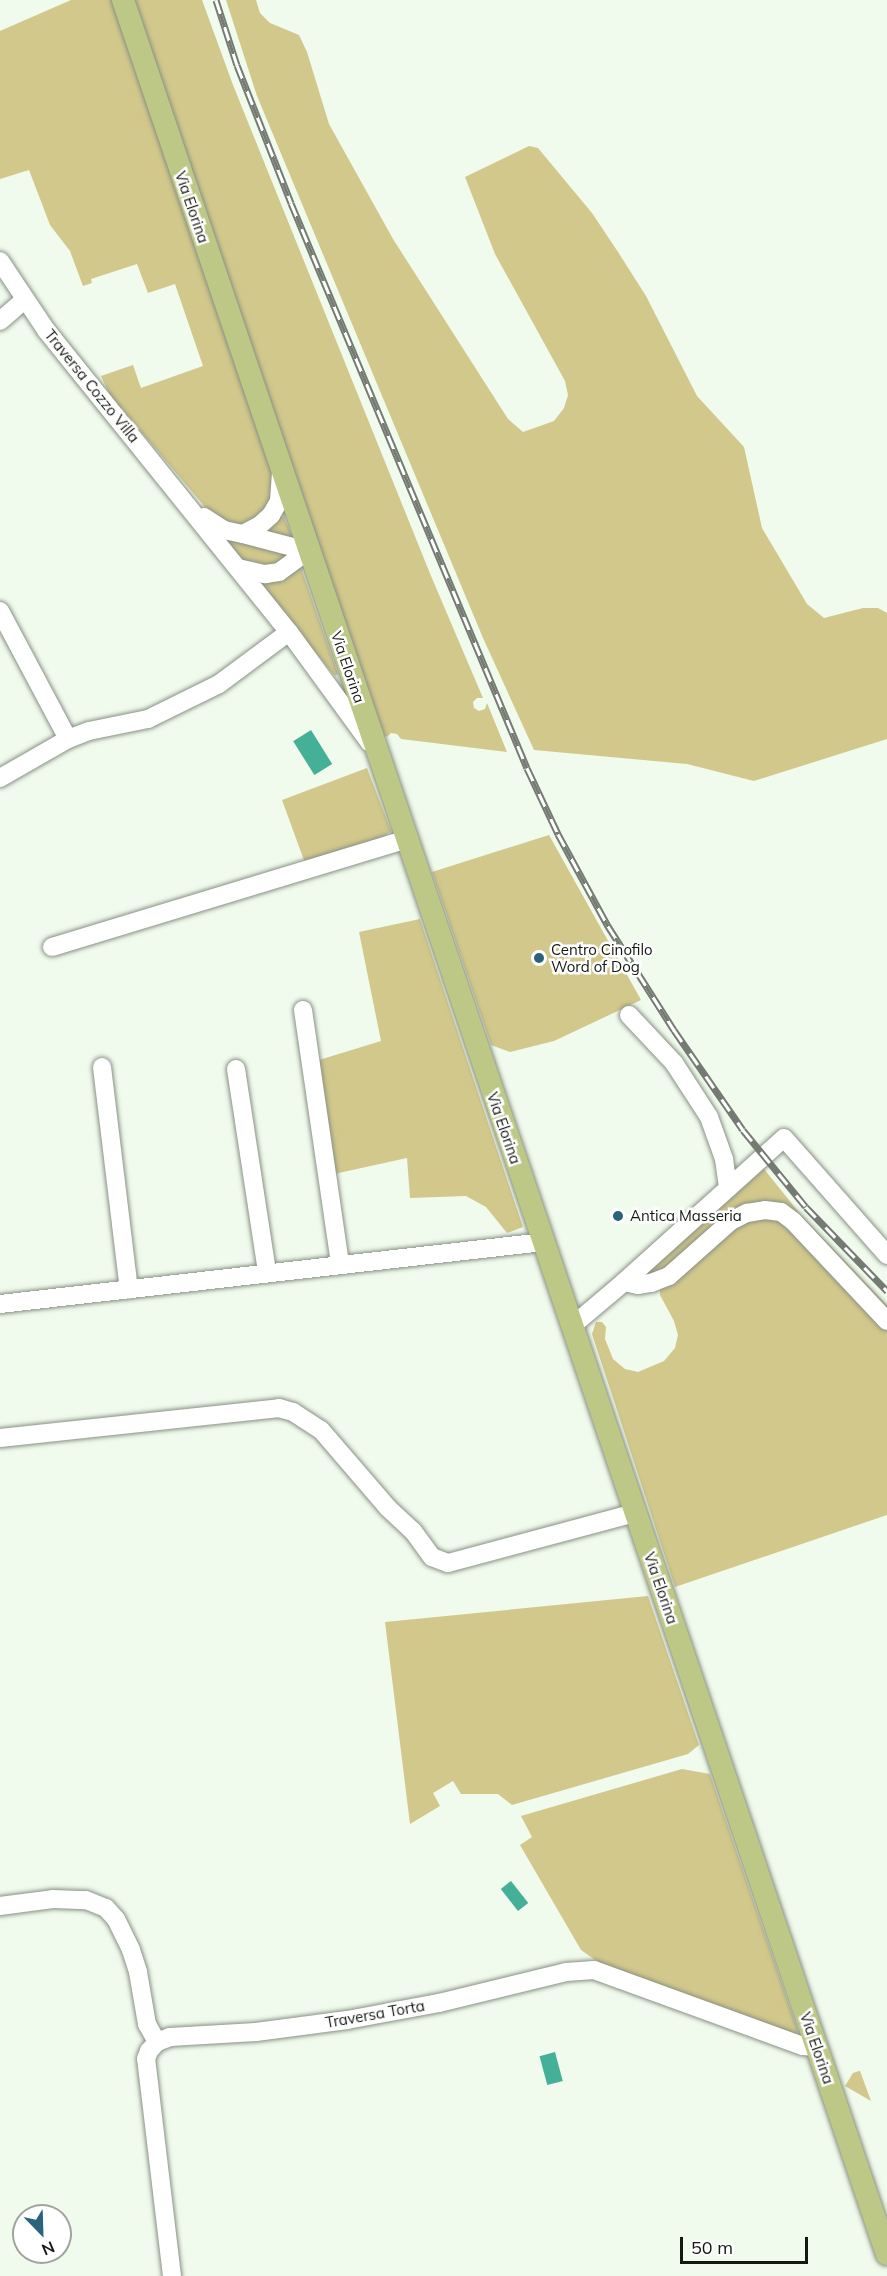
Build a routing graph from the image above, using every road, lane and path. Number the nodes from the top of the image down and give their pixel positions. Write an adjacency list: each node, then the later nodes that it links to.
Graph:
1 (123, 0): 5 (main road, Via Elorina)
2 (0, 261): 3 (street, Traversa Cozzo Villa)
3 (25, 299): 4 (street); 6 (street, Traversa Cozzo Villa)
4 (0, 321)
5 (281, 470): 7 (street); 8 (main road, Via Elorina)
6 (190, 507): 7 (street); 9 (street, Traversa Cozzo Villa)
7 (243, 534): 8 (street)
8 (308, 551): 9 (street); 13 (main road, Via Elorina)
9 (238, 568): 11 (street, Traversa Cozzo Villa)
10 (0, 611): 12 (street)
11 (289, 632): 12 (street); 13 (street, Traversa Cozzo Villa)
12 (68, 739): 14 (street)
13 (376, 752): 15 (main road, Via Elorina)
14 (0, 778)
15 (405, 840): 16 (street); 22 (main road, Via Elorina)
16 (52, 947)
17 (303, 1010): 24 (street)
18 (629, 1015): 21 (street)
19 (102, 1067): 27 (street)
20 (236, 1069): 25 (street)
21 (728, 1188): 23 (street); 26 (street)
22 (543, 1242): 24 (street); 30 (main road, Via Elorina)
23 (887, 1256)
24 (340, 1263): 25 (street)
25 (267, 1272): 27 (street)
26 (624, 1282): 29 (street); 30 (street)
27 (129, 1289): 28 (street)
28 (0, 1304)
29 (887, 1321)
30 (572, 1326): 32 (main road, Via Elorina)
31 (0, 1438): 32 (street)
32 (635, 1513): 35 (main road, Via Elorina)
33 (0, 1906): 34 (street)
34 (157, 2042): 35 (street, Traversa Torta); 37 (street)
35 (816, 2047): 36 (main road, Via Elorina)
36 (887, 2254)
37 (172, 2276)

